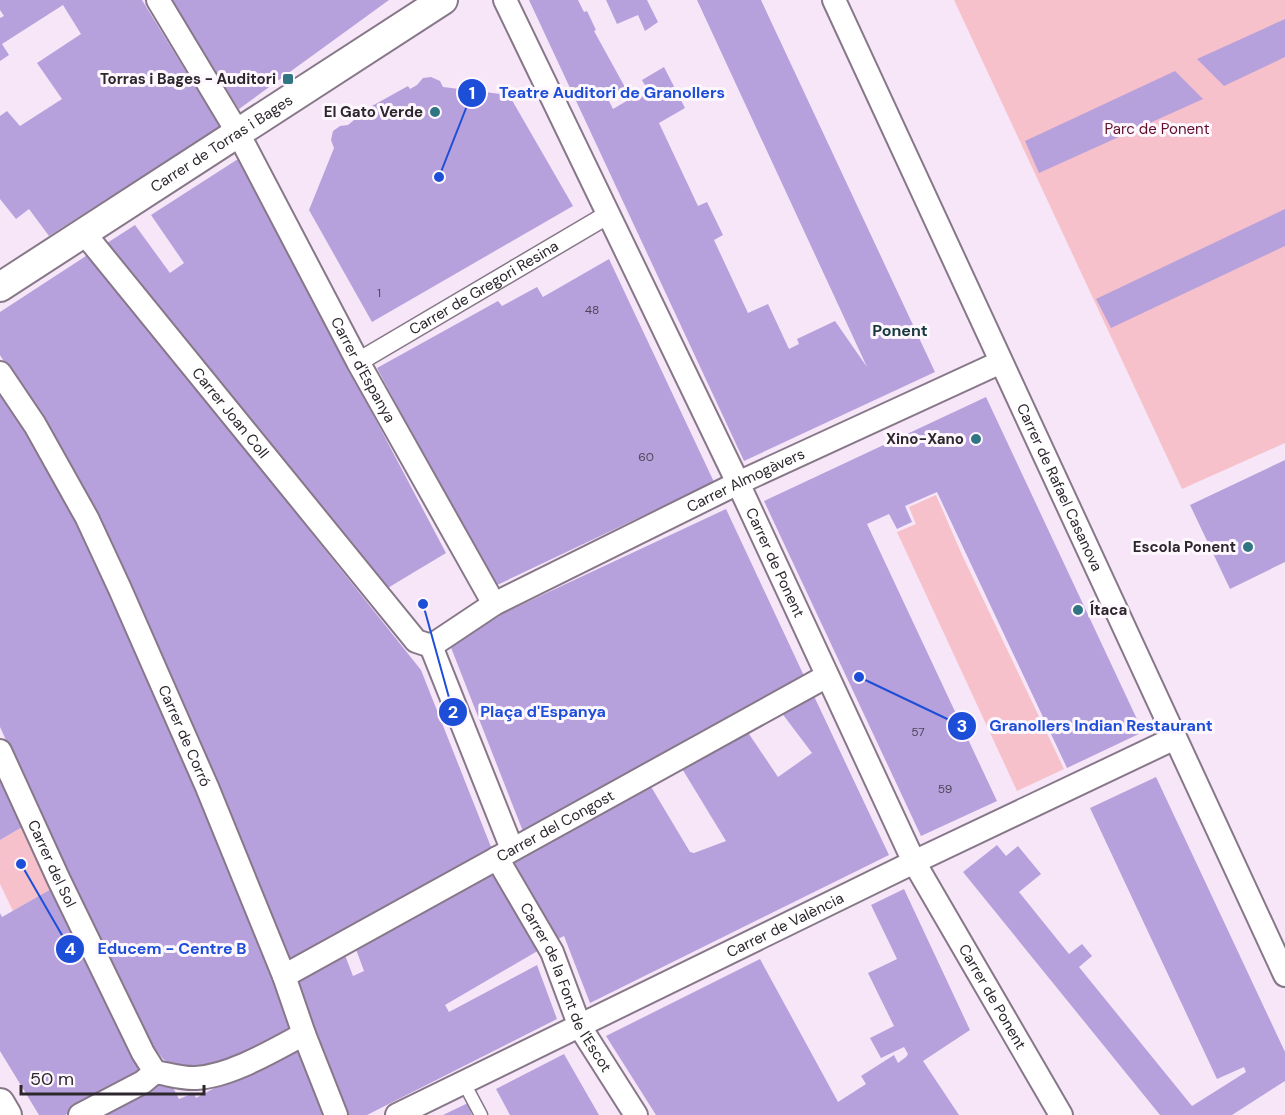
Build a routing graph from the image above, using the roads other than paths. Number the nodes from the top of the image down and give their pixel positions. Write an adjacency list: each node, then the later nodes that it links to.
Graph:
1 (158, 0): 5 (street, Carrer d'Espanya)
2 (443, 0): 5 (street, Carrer de Torras i Bages)
3 (506, 0): 6 (street, Carrer de Ponent)
4 (834, 0): 10 (street, Carrer de Rafael Casanova)
5 (238, 133): 7 (street, Carrer de Torras i Bages); 9 (street, Carrer d'Espanya)
6 (609, 214): 9 (street, Carrer de Gregori Resina); 12 (street, Carrer de Ponent)
7 (84, 233): 8 (street, Carrer de Torras i Bages); 14 (street, Carrer Joan Coll)
8 (0, 287)
9 (358, 362): 13 (street, Carrer d'Espanya)
10 (1001, 363): 12 (street, Carrer Almogàvers); 16 (street, Carrer de Rafael Casanova)
11 (0, 373): 21 (street, Carrer de Corró)
12 (738, 483): 13 (street, Carrer Almogàvers); 15 (street, Carrer de Ponent)
13 (494, 604): 14 (street, Carrer Almogàvers)
14 (431, 646): 18 (street, Carrer de la Font de l'Escot)
15 (827, 676): 18 (street, Carrer del Congost); 19 (street, Carrer de Ponent)
16 (1175, 738): 19 (street, Carrer de València); 20 (street, Carrer de Rafael Casanova)
17 (0, 751): 24 (street, Carrer del Sol)
18 (505, 854): 21 (street, Carrer del Congost); 22 (street, Carrer de la Font de l'Escot)
19 (914, 862): 22 (street, Carrer de València); 33 (street, Carrer de Ponent)
20 (1285, 975)
21 (284, 976): 23 (street, Carrer de Corró)
22 (580, 1027): 25 (street, Carrer de València); 32 (street, Carrer de la Font de l'Escot)
23 (304, 1034): 24 (street); 29 (street, Carrer de Corró)
24 (155, 1072): 28 (street)
25 (464, 1083): 30 (street, Carrer de València); 31 (lane)
26 (0, 1103): 27 (street)
27 (8, 1115)
28 (80, 1115)
29 (336, 1115)
30 (397, 1115)
31 (481, 1115)
32 (636, 1115)
33 (1061, 1115)

